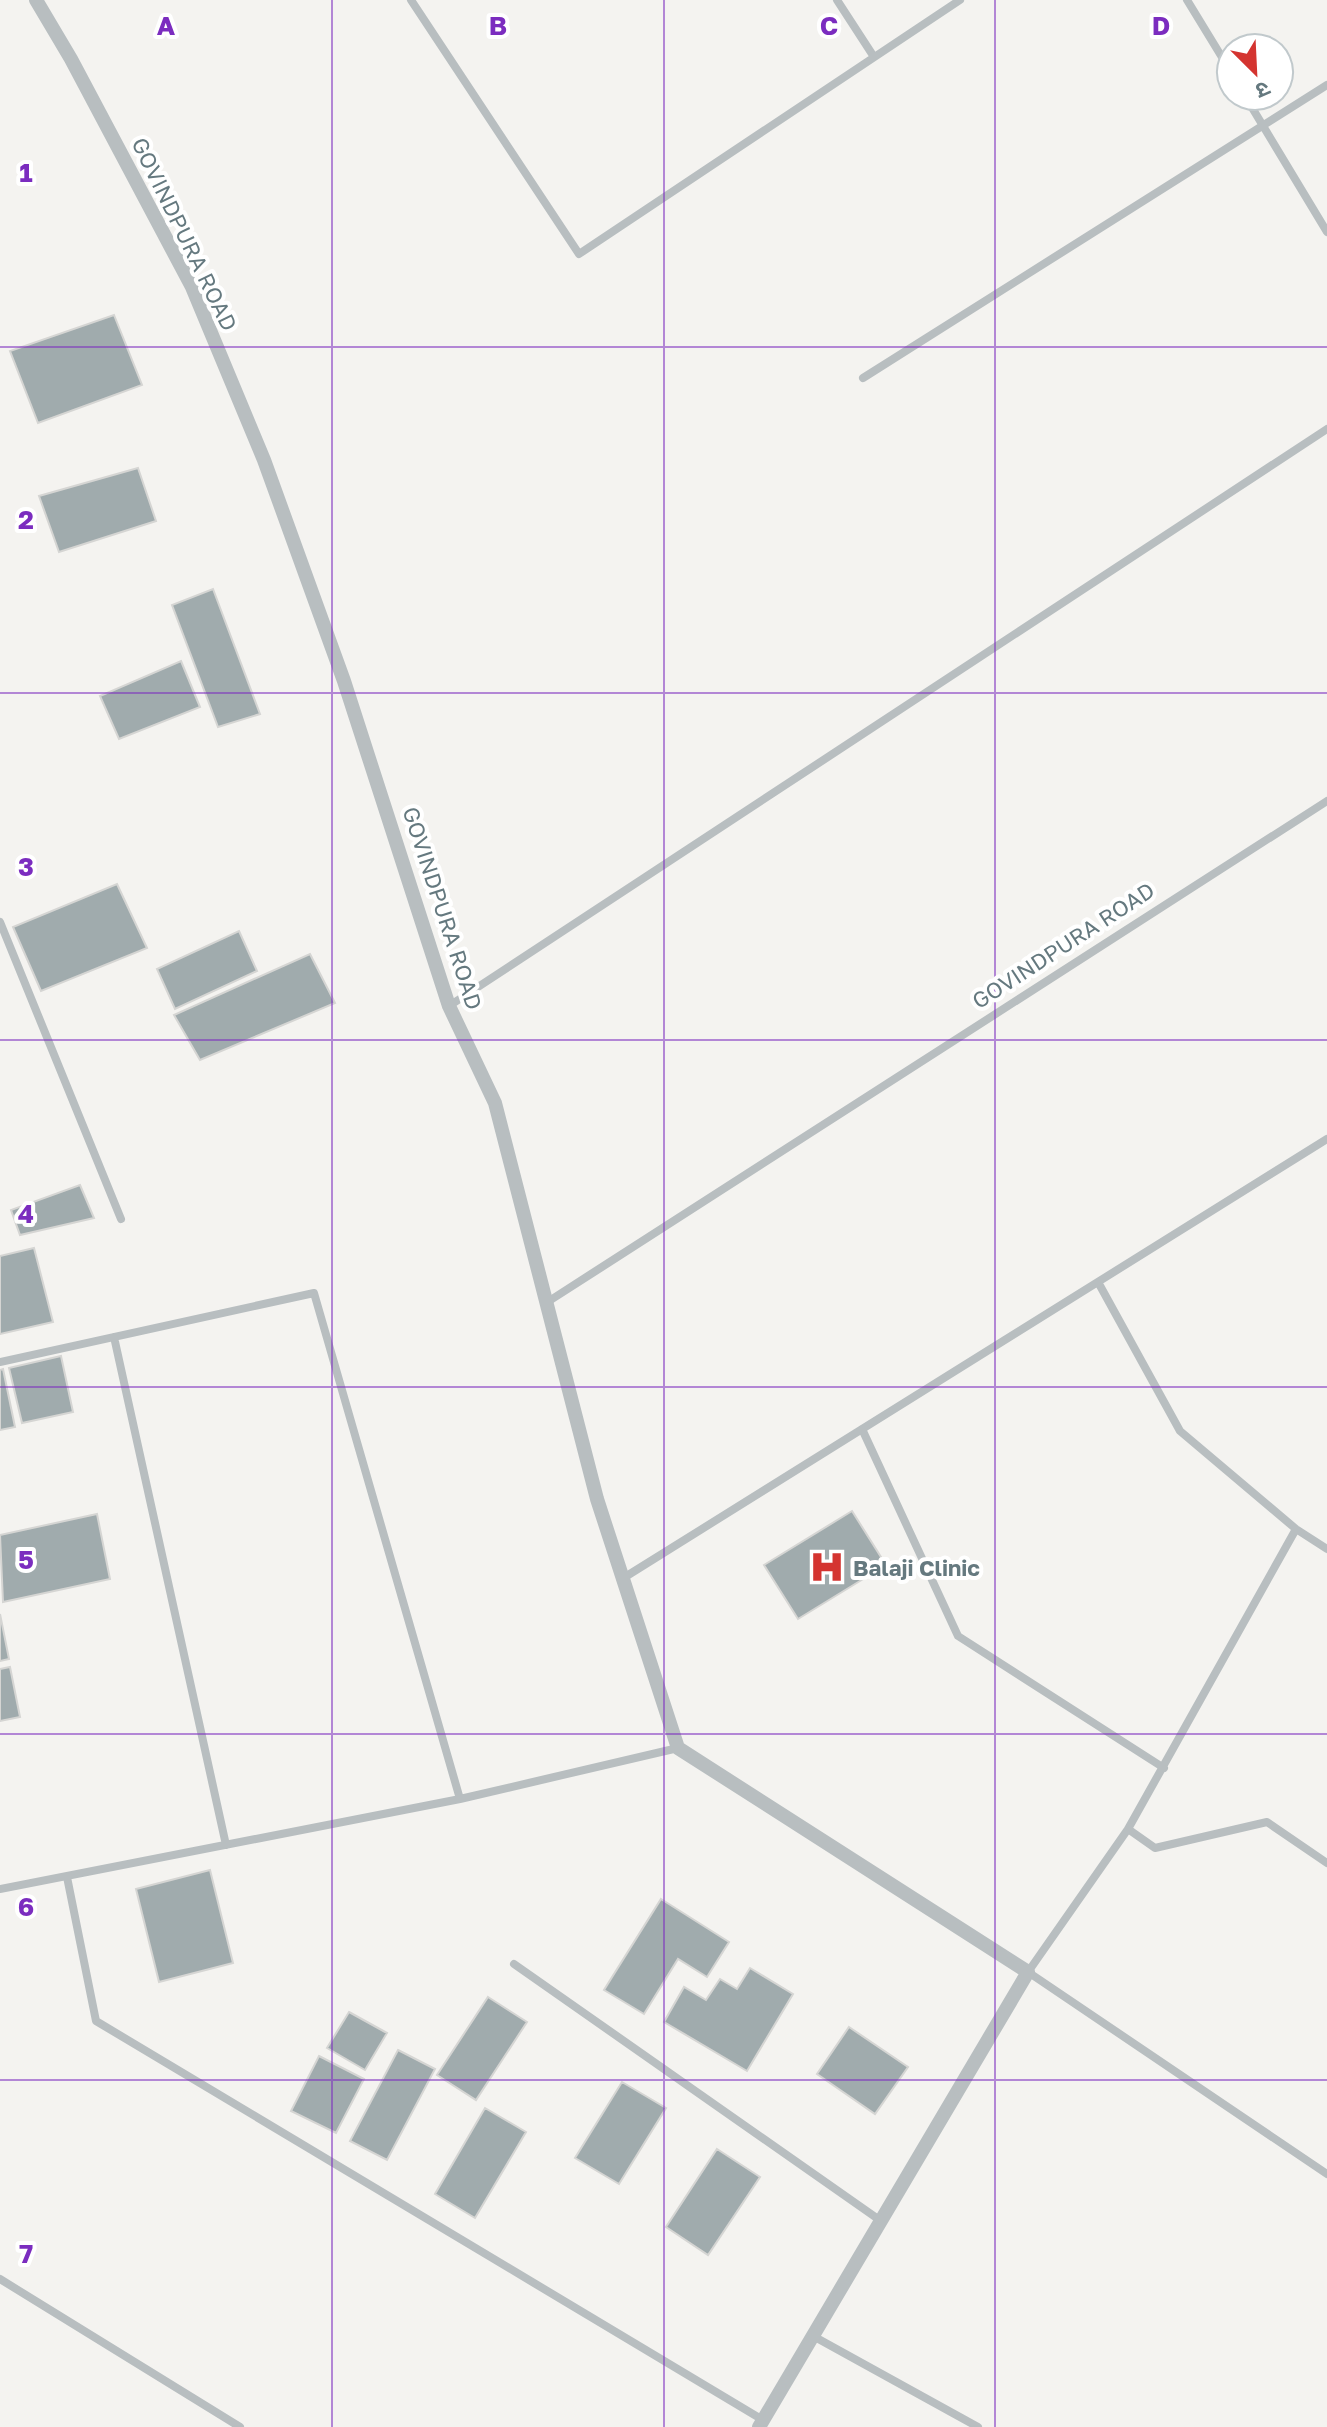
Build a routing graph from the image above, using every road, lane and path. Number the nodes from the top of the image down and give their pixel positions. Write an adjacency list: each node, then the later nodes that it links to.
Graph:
1 (36, 0): 16 (street, GOVINDPURA ROAD)
2 (411, 0): 7 (street)
3 (837, 0): 7 (street)
4 (960, 0): 7 (street)
5 (1187, 0): 6 (street)
6 (1215, 46)
7 (874, 57)
8 (1327, 85): 10 (street)
9 (1255, 112): 10 (street)
10 (1263, 125): 11 (street); 12 (street)
11 (1327, 232)
12 (863, 378)
13 (1327, 429): 16 (street)
14 (1327, 801): 20 (street, GOVINDPURA ROAD)
15 (0, 922): 18 (street)
16 (449, 1006): 20 (street, GOVINDPURA ROAD)
17 (1327, 1139): 19 (street)
18 (121, 1219)
19 (1098, 1282): 23 (street); 24 (street)
20 (549, 1301): 26 (street)
21 (114, 1337): 22 (street); 29 (street); 31 (street)
22 (0, 1362)
23 (862, 1429): 26 (street); 28 (street)
24 (1296, 1529): 25 (street); 28 (street)
25 (1327, 1549)
26 (625, 1577): 27 (street)
27 (678, 1748): 29 (street); 36 (street)
28 (1164, 1768): 30 (street)
29 (460, 1799): 31 (street)
30 (1128, 1829): 32 (street); 36 (street)
31 (226, 1845): 33 (street)
32 (1327, 1863)
33 (67, 1877): 34 (street); 41 (street)
34 (0, 1889)
35 (514, 1964): 38 (street)
36 (1028, 1972): 37 (street); 38 (street)
37 (1327, 2174)
38 (881, 2221): 40 (street)
39 (0, 2279): 42 (street)
40 (813, 2336): 41 (street); 43 (street)
41 (761, 2424)
42 (240, 2427)
43 (978, 2427)

